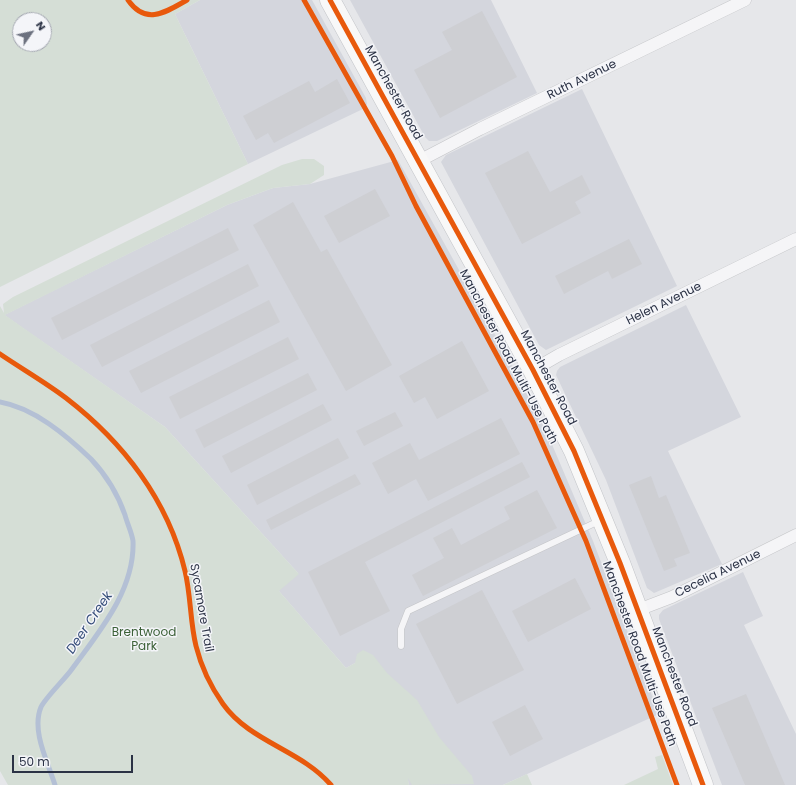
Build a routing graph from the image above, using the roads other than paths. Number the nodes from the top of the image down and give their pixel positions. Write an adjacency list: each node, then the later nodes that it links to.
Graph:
1 (330, 0): 3 (main road, Manchester Road)
2 (745, 0): 3 (street, Ruth Avenue)
3 (419, 161): 5 (main road, Manchester Road)
4 (796, 239): 5 (street, Helen Avenue)
5 (533, 370): 6 (main road, Manchester Road)
6 (603, 519): 8 (main road, Manchester Road); 9 (lane)
7 (796, 535): 8 (street, Cecelia Avenue)
8 (638, 610): 10 (main road, Manchester Road)
9 (401, 646)
10 (703, 785)

